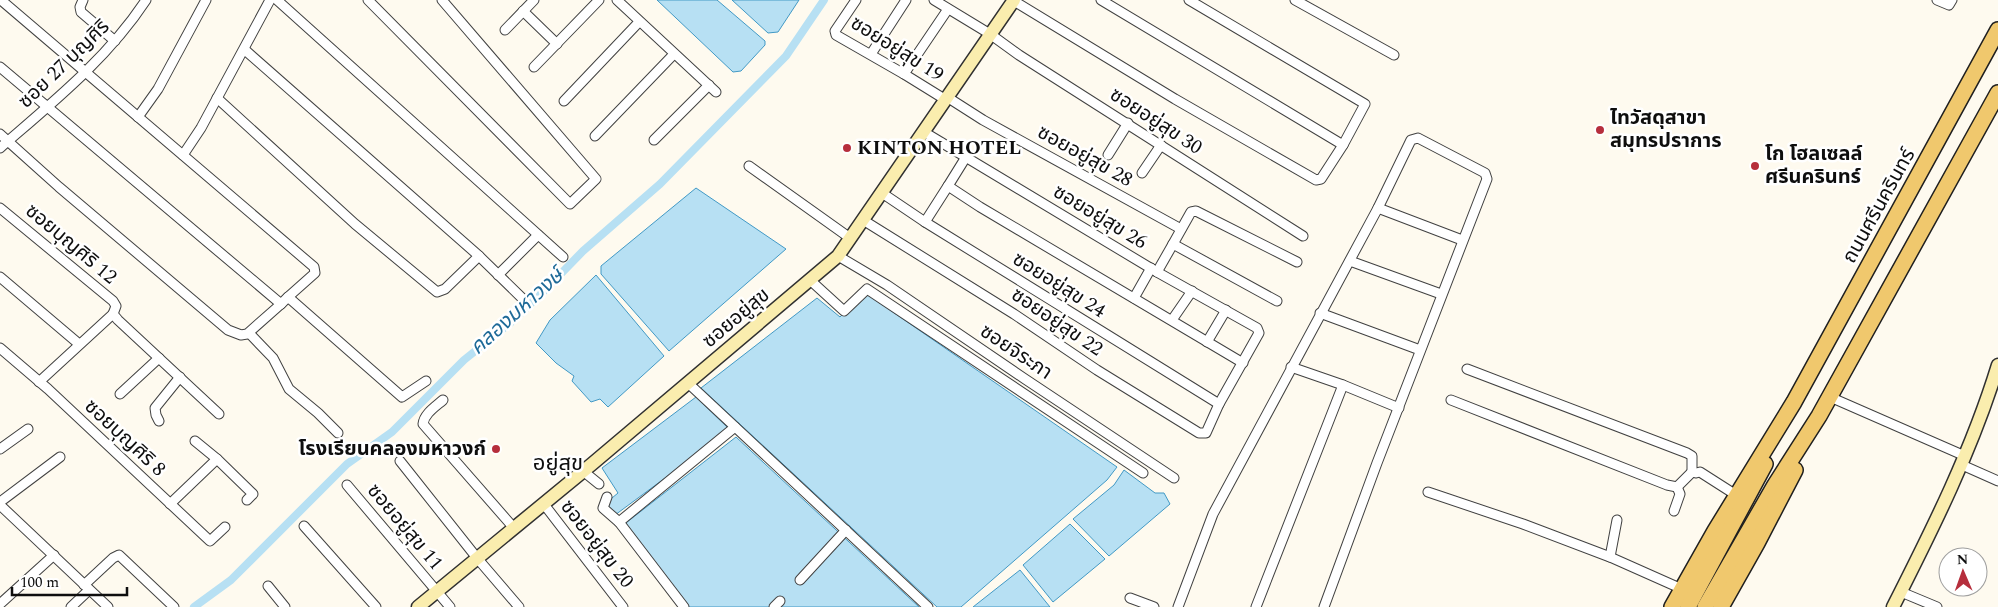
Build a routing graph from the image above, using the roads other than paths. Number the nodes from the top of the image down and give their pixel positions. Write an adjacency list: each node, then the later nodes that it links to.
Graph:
1 (1, 0): 35 (street)
2 (83, 0): 28 (street)
3 (146, 0): 28 (street, ซอย 27 บุญศิริ)
4 (206, 0): 42 (street)
5 (270, 0): 29 (street)
6 (278, 0): 64 (street)
7 (368, 0): 8 (street)
8 (442, 0)
9 (534, 0): 22 (street)
10 (599, 0): 27 (street)
11 (617, 0): 23 (street)
12 (856, 0): 31 (street, ซอยอยู่สุข 19)
13 (906, 0): 31 (street)
14 (934, 0): 21 (street, ซอยอยู่สุข 30)
15 (1014, 0): 26 (street, ซอยอยู่สุข); 50 (street)
16 (1101, 0): 50 (street)
17 (1189, 0): 50 (street)
18 (1296, 0): 32 (street)
19 (1937, 0): 20 (street)
20 (1952, 0)
21 (948, 9): 26 (street, ซอยอยู่สุข 30); 36 (street)
22 (523, 11): 24 (street); 27 (street)
23 (639, 22): 30 (street); 40 (street)
24 (506, 30)
25 (1998, 30): 108 (main road, ถนนศรีนครินทร์)
26 (990, 34): 39 (street, ซอยอยู่สุข); 43 (street, ซอยอยู่สุข 30)
27 (557, 44): 34 (street)
28 (111, 46): 35 (street, ซอย 27 บุญศิริ)
29 (245, 50): 38 (street); 69 (street)
30 (674, 54): 46 (street); 47 (street)
31 (870, 54): 36 (street, ซอยอยู่สุข 19)
32 (1394, 55)
33 (0, 67): 41 (street)
34 (534, 67)
35 (85, 70): 41 (street, ซอย 27 บุญศิริ); 42 (street)
36 (904, 74): 39 (street, ซอยอยู่สุข 19)
37 (1998, 93): 105 (main road)
38 (217, 98): 52 (street); 69 (street)
39 (947, 99): 44 (street, ซอยอยู่สุข); 63 (street, ซอยอยู่สุข 28)
40 (564, 101)
41 (47, 106): 48 (street, ซอย 27 บุญศิริ); 84 (street)
42 (138, 117): 52 (street)
43 (1128, 124): 49 (street, ซอยอยู่สุข 30); 53 (street)
44 (924, 132): 54 (street, ซอยอยู่สุข 26); 58 (street, ซอยอยู่สุข)
45 (0, 134): 48 (street)
46 (595, 136)
47 (654, 140)
48 (8, 141): 51 (street, ซอย 27 บุญศิริ); 89 (street)
49 (1161, 145): 56 (street); 65 (street, ซอยอยู่สุข 30)
50 (1343, 145)
51 (0, 148)
52 (183, 154): 80 (street)
53 (1108, 155)
54 (966, 157): 57 (street); 74 (street, ซอยอยู่สุข 26)
55 (749, 166): 66 (street)
56 (1142, 172)
57 (948, 186): 62 (street); 81 (street)
58 (882, 193): 61 (street, ซอยอยู่สุข); 62 (street, ซอยอยู่สุข 24)
59 (0, 208): 87 (street, ซอยบุญศิริ 12)
60 (1378, 208): 67 (street); 67 (street); 72 (street)
61 (863, 220): 66 (street, ซอยอยู่สุข); 109 (street, ซอยอยู่สุข 22)
62 (925, 222): 109 (street, ซอยอยู่สุข 24)
63 (1181, 229): 68 (street); 73 (street)
64 (538, 235): 71 (street); 75 (street)
65 (1303, 236)
66 (850, 238): 70 (street, ซอยอยู่สุข)
67 (1462, 240): 79 (street)
68 (1173, 244): 74 (street); 83 (street)
69 (479, 256): 75 (street)
70 (838, 256): 77 (street, ซอยอยู่สุข); 126 (street, ซอยจิระภา)
71 (563, 257)
72 (1350, 261): 79 (street); 86 (street)
73 (1296, 262)
74 (1154, 270): 78 (street, ซอยอยู่สุข 26); 81 (street)
75 (498, 275): 82 (street)
76 (0, 277): 91 (street)
77 (810, 280): 102 (street, ซอยอยู่สุข); 125 (street)
78 (1192, 291): 85 (street, ซอยอยู่สุข 26); 88 (street)
79 (1442, 294): 93 (street)
80 (288, 298): 84 (street); 100 (street)
81 (1134, 298): 88 (street)
82 (523, 299)
83 (1277, 301)
84 (281, 304): 89 (street)
85 (1226, 310): 90 (street); 95 (street, ซอยอยู่สุข 26)
86 (1320, 313): 93 (street); 96 (street)
87 (113, 314): 91 (street); 94 (street, ซอยบุญศิริ 12)
88 (1172, 320): 90 (street)
89 (249, 332): 116 (street)
90 (1207, 342): 95 (street)
91 (79, 344): 101 (street)
92 (0, 348): 101 (street, ซอยบุญศิริ 8)
93 (1420, 350): 110 (street)
94 (159, 358): 99 (street, ซอยบุญศิริ 12); 104 (street)
95 (1243, 363): 109 (street)
96 (1291, 368): 103 (street); 168 (street)
97 (1467, 369): 124 (street)
98 (1997, 373): 121 (street)
99 (180, 377): 111 (street, ซอยบุญศิริ 12); 113 (street)
100 (426, 381)
101 (39, 382): 137 (street, ซอยบุญศิริ 8)
102 (688, 383): 114 (street); 123 (street, ซอยอยู่สุข)
103 (1343, 385): 110 (street); 169 (street)
104 (120, 394)
105 (1830, 396): 112 (main road); 121 (street)
106 (443, 400): 143 (street)
107 (1451, 400): 130 (street)
108 (1794, 402): 132 (main road, ถนนศรีนครินทร์); 172 (main road, ถนนศรีนครินทร์)
109 (1219, 404)
110 (1399, 408): 170 (street)
111 (219, 414)
112 (1819, 416): 173 (main road); 174 (main road)
113 (159, 421)
114 (735, 427): 140 (street); 144 (street)
115 (28, 428): 118 (street)
116 (338, 433)
117 (195, 441): 120 (street)
118 (0, 450)
119 (60, 456): 135 (street)
120 (217, 459): 134 (street); 137 (street)
121 (1964, 460): 127 (street); 153 (street)
122 (400, 461): 147 (street)
123 (583, 471): 128 (street); 136 (street, ซอยอยู่สุข)
124 (1694, 472): 130 (street); 132 (street)
125 (1143, 473)
126 (1174, 478)
127 (1998, 481)
128 (599, 484)
129 (347, 485): 152 (street, ซอยอยู่สุข 11)
130 (1677, 487): 138 (street)
131 (1428, 492): 146 (street)
132 (1736, 495): 151 (main road, ถนนศรีนครินทร์)
133 (607, 497): 140 (street)
134 (247, 500)
135 (0, 503): 145 (street)
136 (543, 503): 143 (street, ซอยอยู่สุข); 164 (street, ซอยอยู่สุข 20)
137 (170, 504): 142 (street, ซอยบุญศิริ 8)
138 (1674, 511)
139 (1617, 520): 146 (street)
140 (619, 522): 165 (street)
141 (304, 526): 160 (street)
142 (225, 527)
143 (513, 527): 147 (street, ซอยอยู่สุข)
144 (846, 530): 148 (street); 166 (street)
145 (54, 555): 150 (street); 155 (street)
146 (1610, 557): 151 (street)
147 (476, 558): 152 (street, ซอยอยู่สุข); 163 (street)
148 (800, 580)
149 (268, 586): 159 (street)
150 (87, 587): 156 (street); 157 (street); 158 (street)
151 (1682, 589): 171 (main road, ถนนศรีนครินทร์)
152 (438, 592): 161 (street, ซอยอยู่สุข); 162 (street, ซอยอยู่สุข 11)
153 (1901, 592): 175 (street); 176 (street)
154 (1130, 598): 167 (street)
155 (0, 604)
156 (71, 607)
157 (108, 607)
158 (174, 607)
159 (284, 607)
160 (376, 607)
161 (418, 607)
162 (450, 607)
163 (519, 607)
164 (623, 607)
165 (684, 607)
166 (928, 607)
167 (1154, 607)
168 (1178, 607)
169 (1256, 607)
170 (1324, 607)
171 (1672, 607)
172 (1688, 607)
173 (1705, 607)
174 (1721, 607)
175 (1893, 607)
176 (1937, 607)

